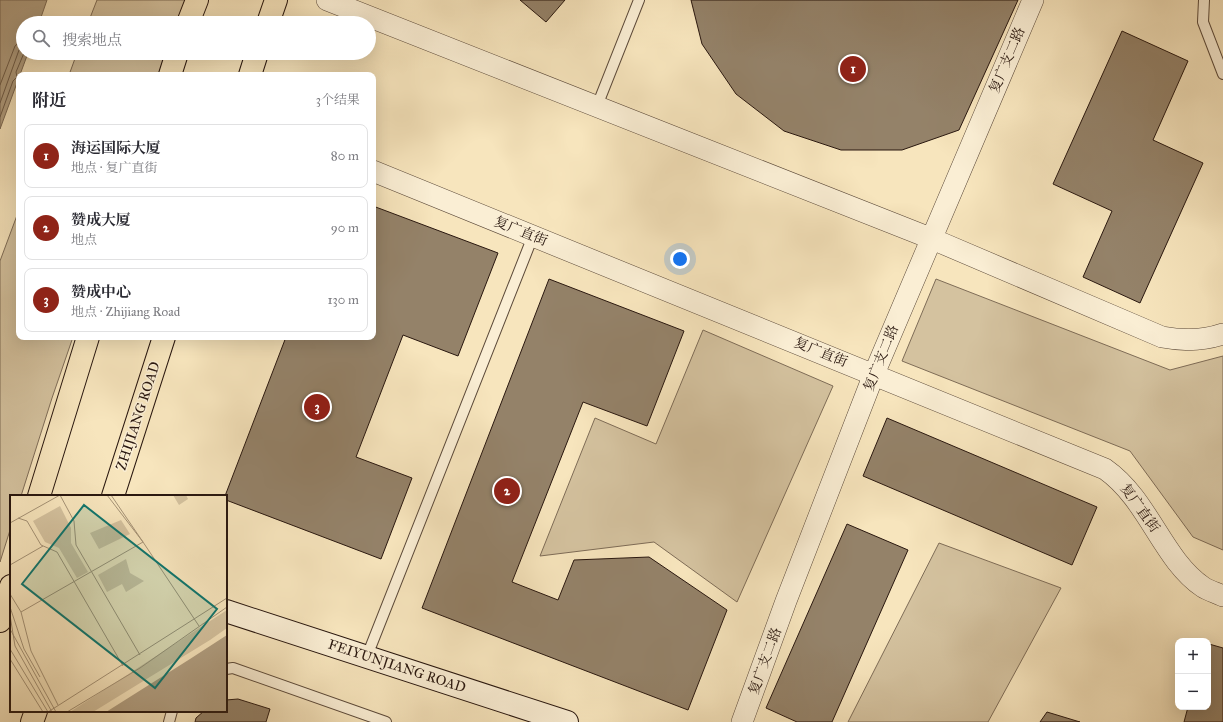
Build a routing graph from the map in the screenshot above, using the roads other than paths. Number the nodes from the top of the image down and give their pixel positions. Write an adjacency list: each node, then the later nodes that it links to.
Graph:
1 (197, 0): 7 (main road)
2 (276, 0): 8 (main road)
3 (327, 0): 9 (street)
4 (639, 0): 16 (lane)
5 (1032, 0): 19 (street, 复广支二路)
6 (1204, 0): 15 (lane)
7 (191, 16)
8 (270, 16)
9 (368, 16)
10 (376, 19): 16 (street)
11 (175, 60): 13 (main road)
12 (255, 60): 14 (main road)
13 (171, 72)
14 (251, 72)
15 (1223, 74)
16 (597, 106): 19 (street)
17 (376, 172): 18 (street, 复广直街)
18 (533, 236): 23 (street, 复广直街); 30 (lane)
19 (930, 238): 20 (street); 23 (street, 复广支二路)
20 (1223, 334)
21 (87, 340): 24 (main road)
22 (163, 340): 25 (main road, ZHIJIANG ROAD)
23 (874, 374): 27 (street, 复广直街); 38 (street, 复广支二路)
24 (39, 495)
25 (113, 495)
26 (10, 589): 29 (main road)
27 (1223, 596)
28 (227, 611): 30 (street, FEIYUNJIANG ROAD)
29 (0, 621)
30 (367, 656): 37 (street, FEIYUNJIANG ROAD)
31 (227, 669): 36 (lane)
32 (36, 712): 34 (main road)
33 (172, 712): 35 (lane)
34 (32, 722)
35 (169, 722)
36 (386, 722)
37 (568, 722)
38 (742, 722)

